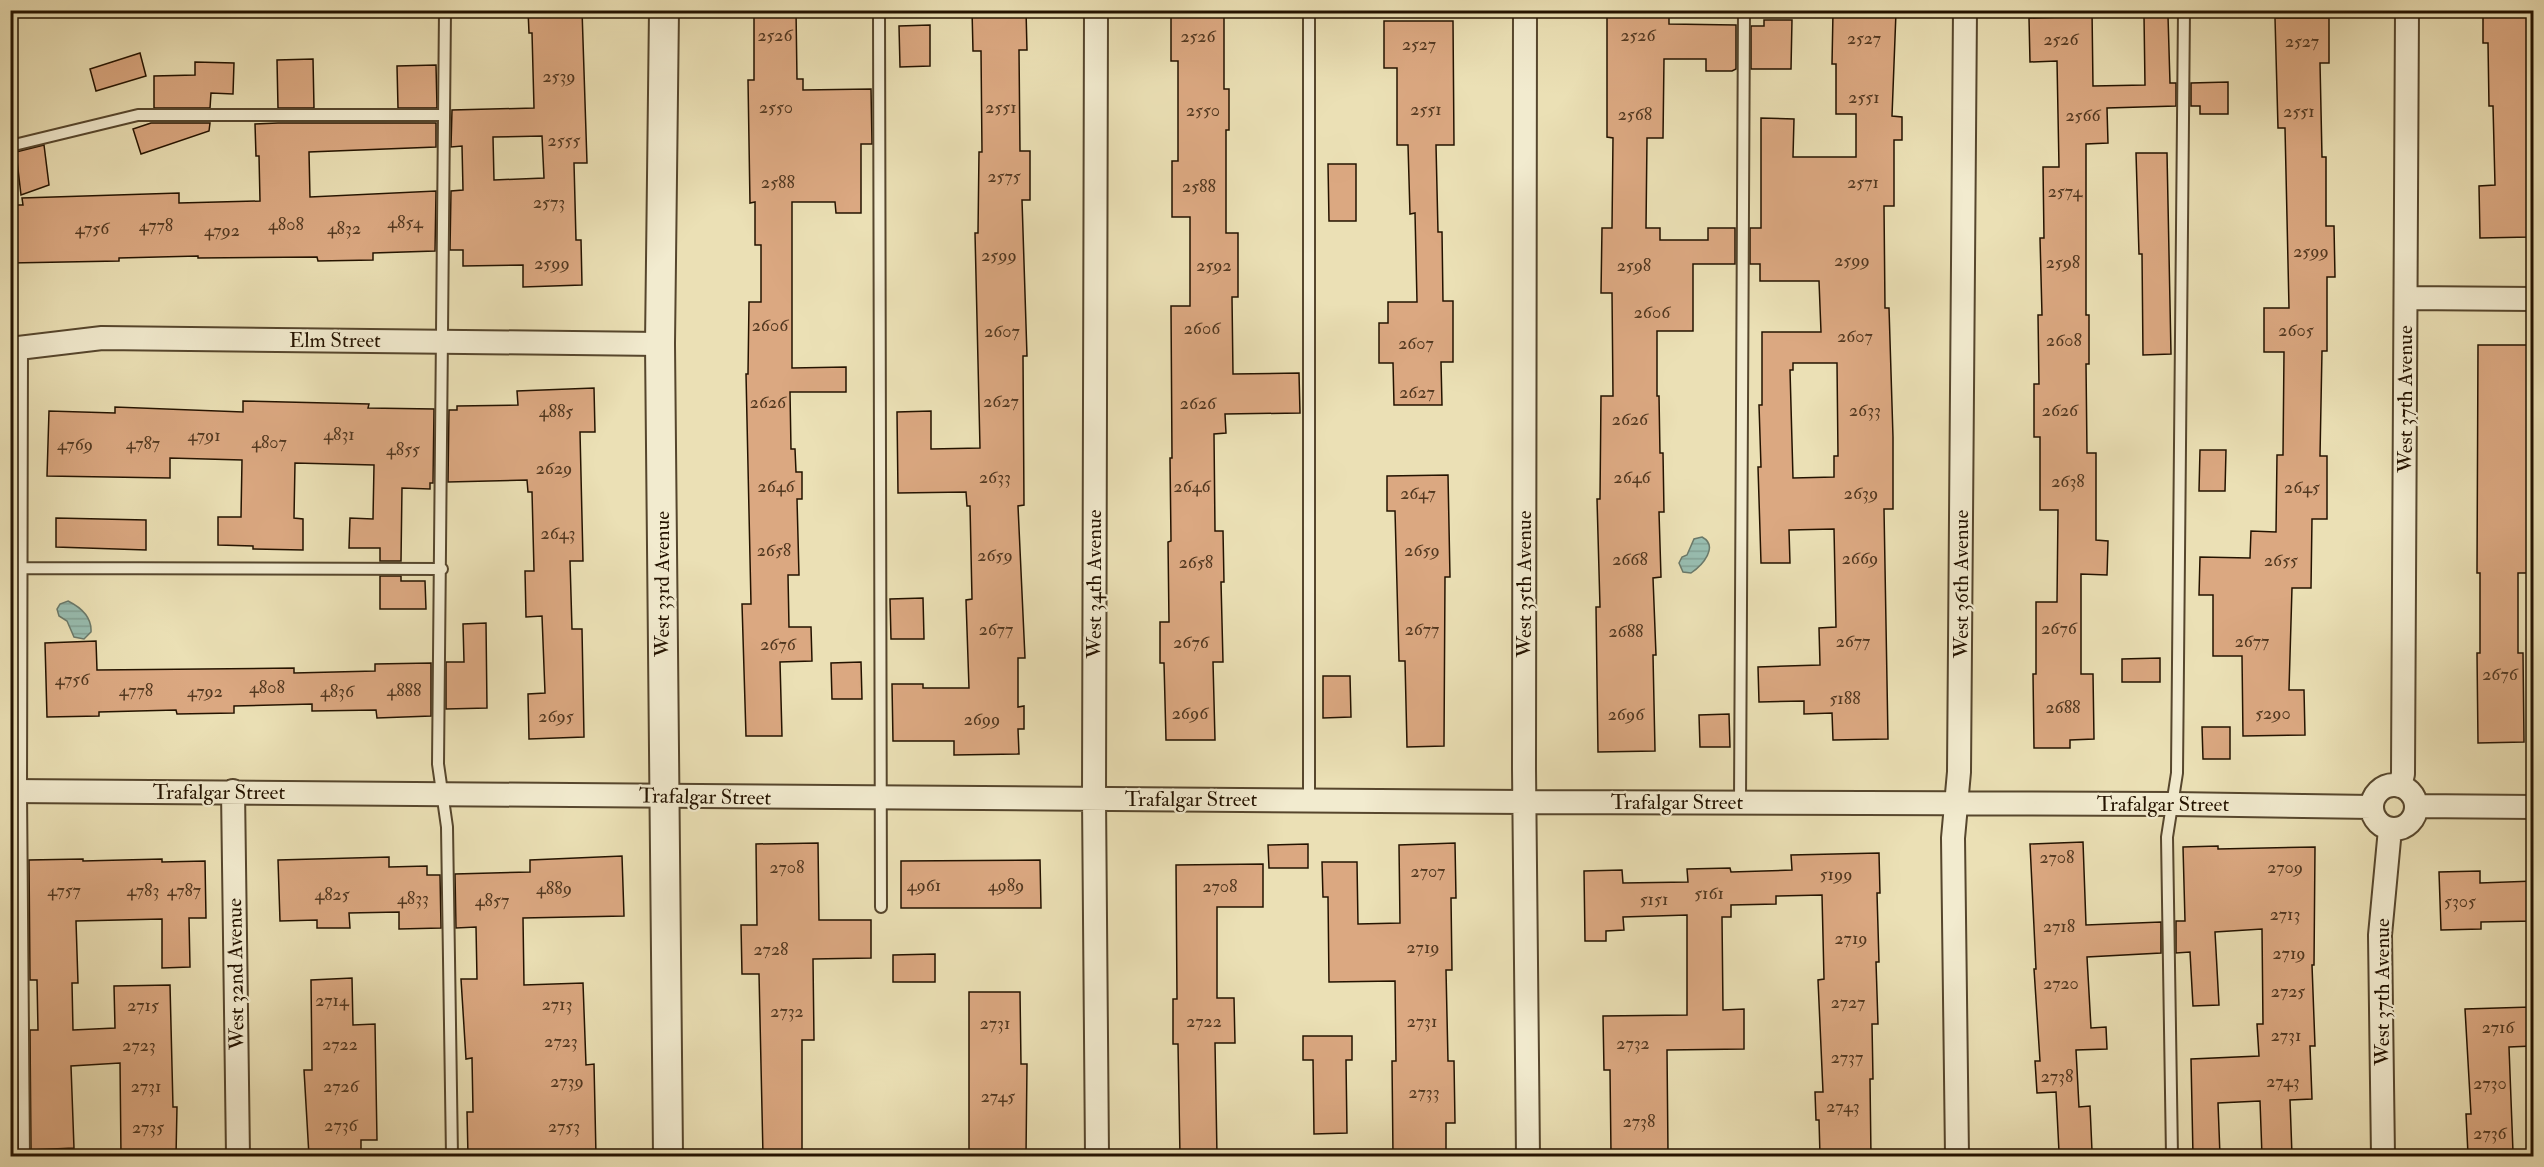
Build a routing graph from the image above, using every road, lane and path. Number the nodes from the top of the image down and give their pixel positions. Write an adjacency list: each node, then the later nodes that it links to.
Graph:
1 (445, 10): 11 (lane)
2 (664, 10): 16 (street, West 33rd Avenue)
3 (879, 10): 25 (lane)
4 (1096, 10): 26 (street, West 34th Avenue)
5 (1309, 10): 27 (lane)
6 (1525, 10): 29 (street, West 35th Avenue)
7 (1744, 10): 28 (lane)
8 (1965, 10): 30 (street, West 36th Avenue)
9 (2184, 10): 31 (lane)
10 (2408, 10): 13 (street, West 37th Avenue)
11 (444, 115): 12 (lane); 15 (lane)
12 (10, 146)
13 (2406, 298): 14 (street); 20 (street, West 37th Avenue)
14 (2534, 299)
15 (442, 340): 16 (street, Elm Street); 17 (street, Elm Street); 19 (lane)
16 (660, 344): 24 (street, West 33rd Avenue)
17 (16, 347): 18 (lane)
18 (22, 568): 19 (lane); 21 (lane)
19 (442, 569): 23 (lane)
20 (2400, 786): 32 (street); 33 (street)
21 (16, 791): 22 (street, Trafalgar Street); 37 (lane)
22 (233, 791): 23 (street, Trafalgar Street); 38 (street, West 32nd Avenue)
23 (442, 793): 24 (street, Trafalgar Street); 39 (lane)
24 (663, 797): 25 (street, Trafalgar Street); 40 (street, West 33rd Avenue)
25 (880, 798): 26 (street, Trafalgar Street); 36 (lane)
26 (1094, 798): 27 (street, Trafalgar Street); 41 (street, West 34th Avenue)
27 (1309, 799): 29 (street, Trafalgar Street)
28 (1740, 801): 29 (street, Trafalgar Street); 30 (street, Trafalgar Street)
29 (1524, 802): 42 (street, West 35th Avenue)
30 (1956, 804): 31 (street, Trafalgar Street); 43 (street, West 36th Avenue)
31 (2173, 804): 33 (street, Trafalgar Street); 44 (lane)
32 (2416, 806): 34 (street); 35 (street)
33 (2372, 807): 35 (street)
34 (2534, 807)
35 (2390, 829): 45 (street, West 37th Avenue)
36 (881, 907)
37 (24, 1156)
38 (238, 1156)
39 (452, 1156)
40 (668, 1156)
41 (1097, 1156)
42 (1528, 1156)
43 (1957, 1156)
44 (2172, 1156)
45 (2383, 1156)

